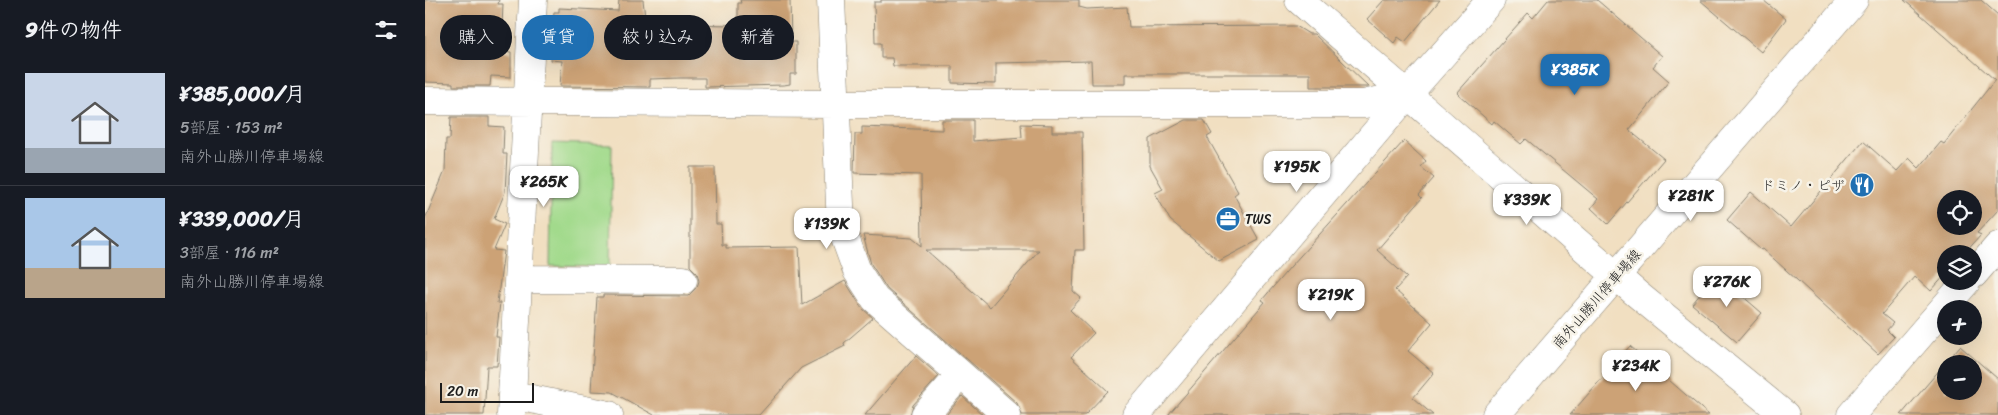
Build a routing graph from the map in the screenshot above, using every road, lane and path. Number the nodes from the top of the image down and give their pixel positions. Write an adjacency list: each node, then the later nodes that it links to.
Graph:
1 (533, 0): 8 (street)
2 (831, 0): 9 (street)
3 (1299, 0): 6 (street)
4 (1491, 0): 6 (street)
5 (1854, 0): 12 (street, 南外山勝川停車場線)
6 (1408, 94): 9 (street); 12 (street); 21 (street)
7 (425, 101): 8 (street)
8 (528, 102): 9 (street); 13 (street)
9 (837, 104): 16 (street)
10 (1998, 246): 11 (street)
11 (1982, 265)
12 (1617, 276): 22 (street, 南外山勝川停車場線); 23 (street)
13 (520, 279): 14 (street); 17 (street)
14 (683, 280)
15 (1959, 290): 24 (street)
16 (960, 375): 19 (street); 20 (street)
17 (512, 405): 18 (street)
18 (609, 415)
19 (925, 415)
20 (1007, 415)
21 (1136, 415)
22 (1495, 415)
23 (1785, 415)
24 (1851, 415)

